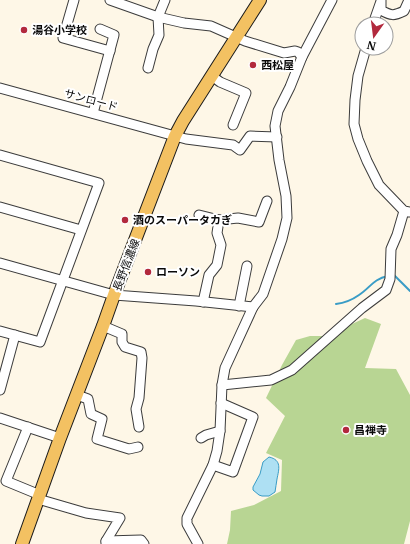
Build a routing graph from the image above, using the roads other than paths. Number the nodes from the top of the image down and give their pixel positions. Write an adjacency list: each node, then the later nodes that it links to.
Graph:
1 (74, 0): 12 (street)
2 (110, 0): 9 (street)
3 (165, 0): 9 (street)
4 (260, 0): 11 (main road, 長野信濃線)
5 (332, 0): 14 (street)
6 (381, 0): 7 (street); 8 (street)
7 (409, 0)
8 (376, 16)
9 (158, 17): 11 (street); 15 (street)
10 (100, 30): 12 (street)
11 (236, 38): 14 (street); 16 (main road, 長野信濃線)
12 (110, 52): 18 (street)
13 (364, 56): 25 (street)
14 (302, 57): 21 (street)
15 (148, 68)
16 (212, 76): 19 (street); 20 (main road, 長野信濃線)
17 (0, 88): 18 (street, サンロード)
18 (93, 113): 20 (street, サンロード)
19 (233, 125)
20 (175, 136): 21 (street, サンロード); 32 (main road, 長野信濃線)
21 (277, 137): 35 (street)
22 (0, 155): 28 (street)
23 (267, 201): 27 (street)
24 (0, 207): 28 (street)
25 (407, 212): 40 (street)
26 (198, 215): 27 (street)
27 (220, 220): 33 (street)
28 (82, 230): 31 (street)
29 (0, 263): 31 (street)
30 (247, 266): 34 (street)
31 (62, 280): 32 (street); 38 (street)
32 (114, 295): 33 (street); 36 (main road, 長野信濃線)
33 (203, 302): 34 (street)
34 (239, 306): 35 (street)
35 (253, 307): 40 (street)
36 (103, 326): 42 (main road, 長野信濃線); 46 (street)
37 (0, 331): 38 (street)
38 (14, 336): 39 (street)
39 (2, 375): 41 (street)
40 (222, 385): 43 (street)
41 (0, 390)
42 (76, 396): 48 (main road, 長野信濃線); 50 (street)
43 (221, 403): 47 (street); 51 (street)
44 (0, 418): 45 (street)
45 (28, 427): 48 (street); 52 (street)
46 (139, 427)
47 (220, 431): 49 (street); 51 (street)
48 (60, 438): 52 (main road, 長野信濃線)
49 (202, 438)
50 (138, 448)
51 (213, 465): 56 (street)
52 (39, 497): 53 (street); 54 (main road, 長野信濃線)
53 (106, 543): 55 (street)
54 (22, 544)
55 (144, 544)
56 (198, 544)

